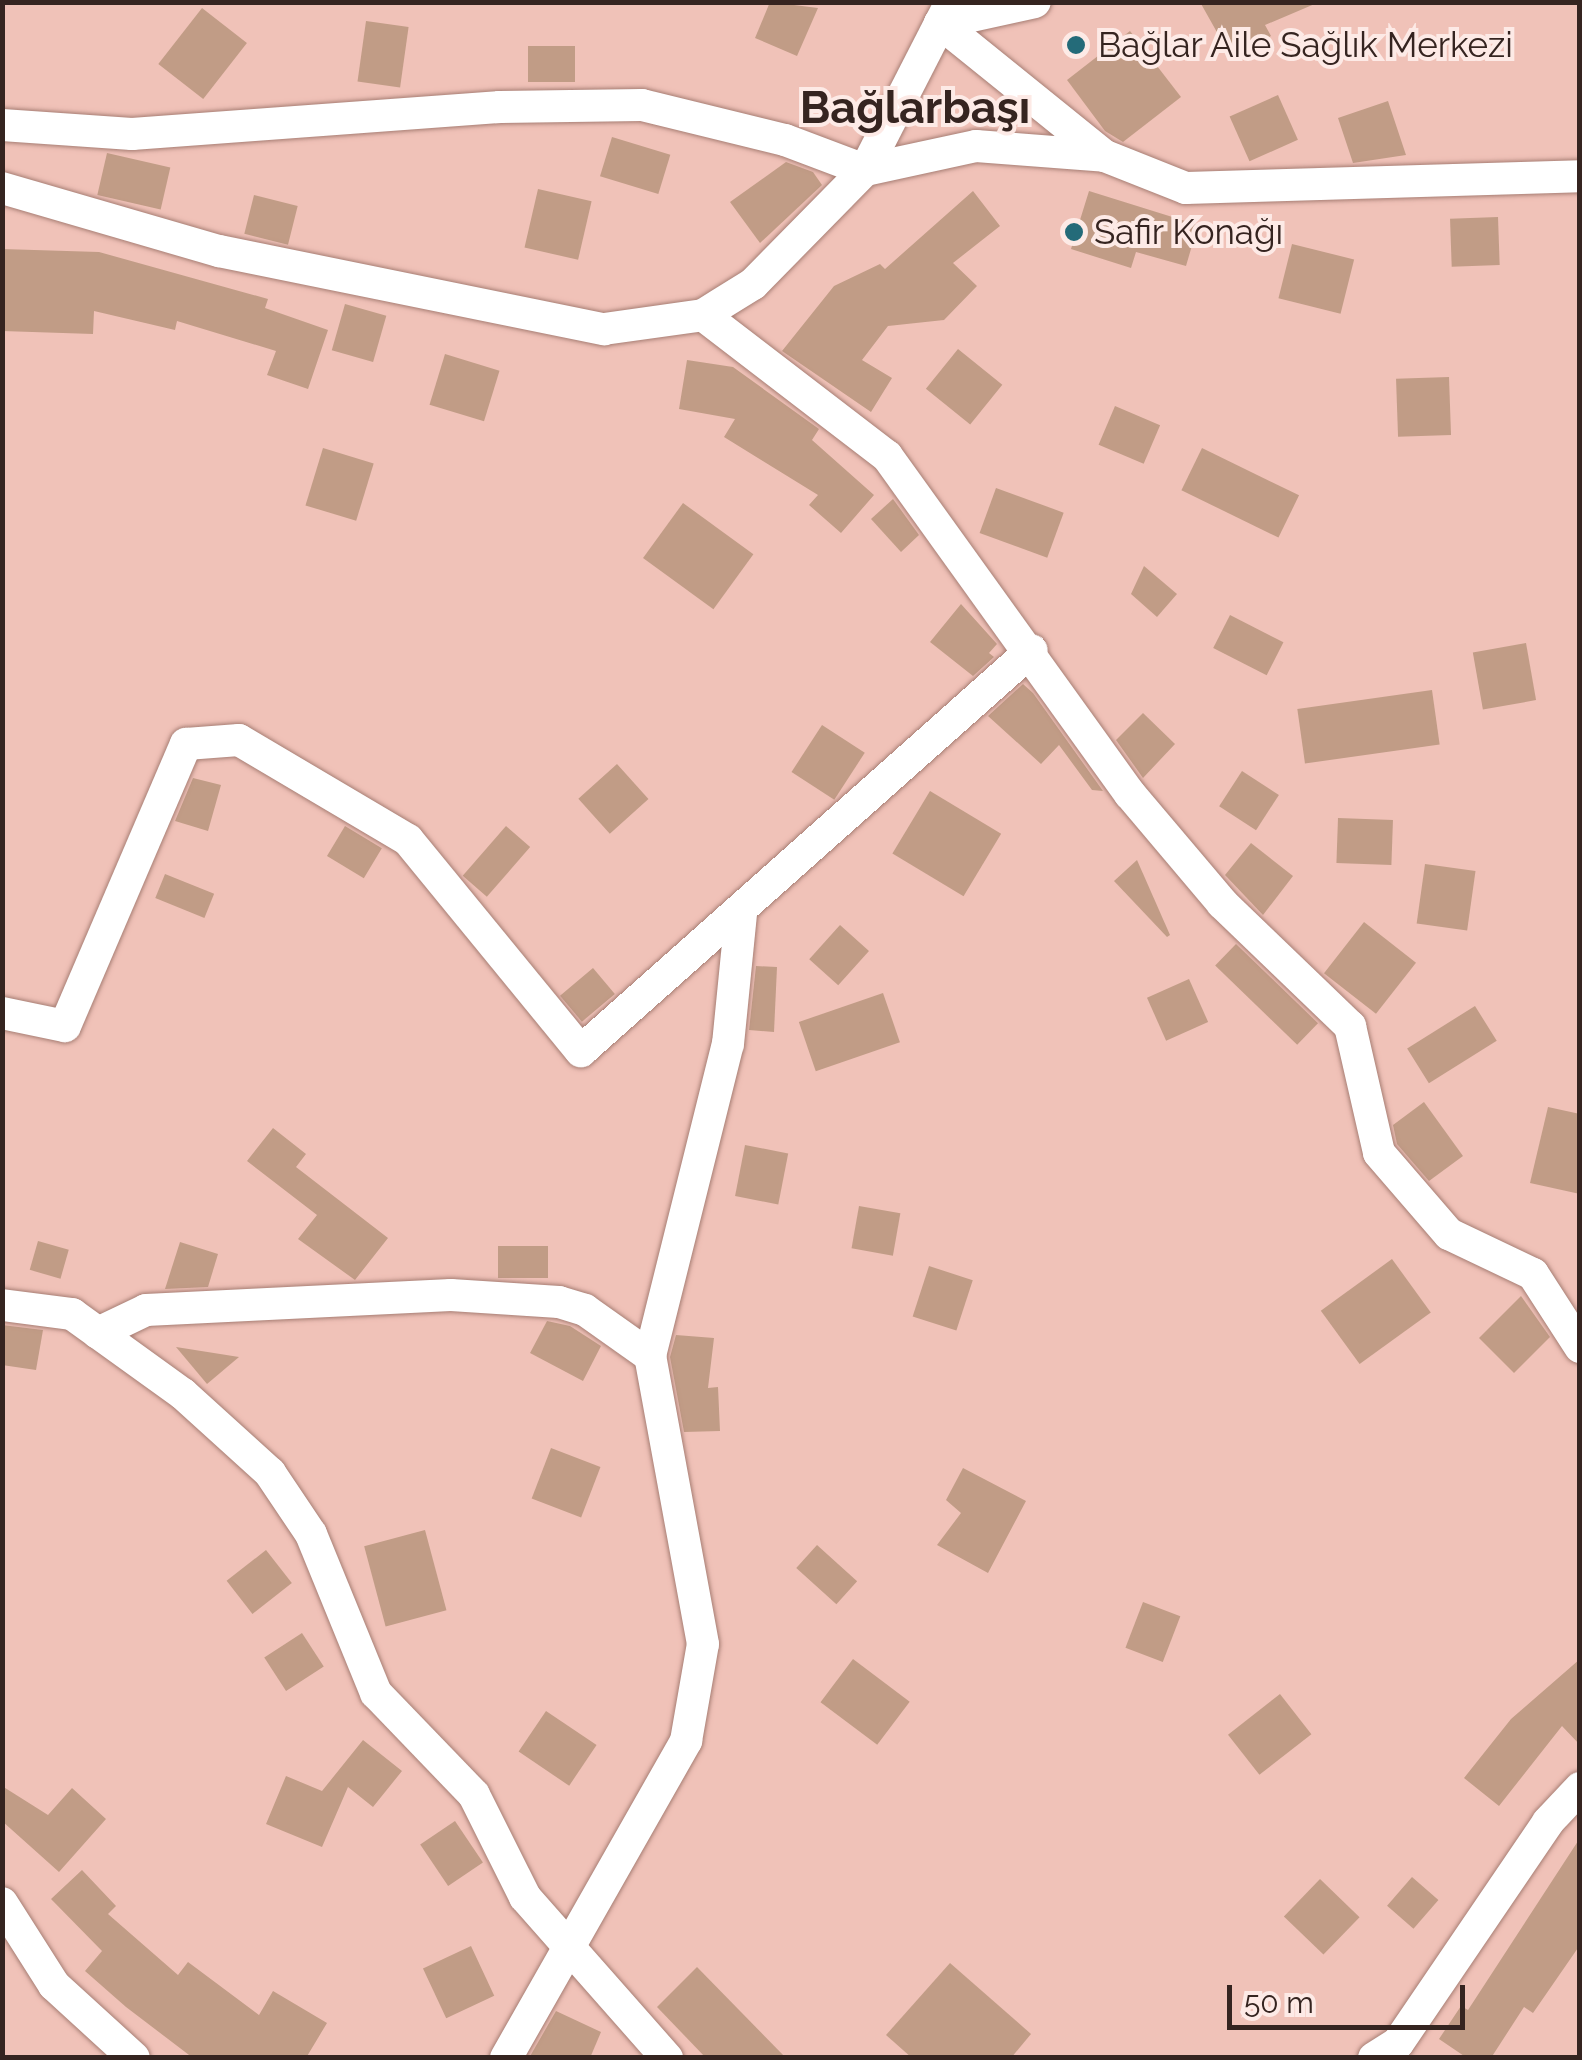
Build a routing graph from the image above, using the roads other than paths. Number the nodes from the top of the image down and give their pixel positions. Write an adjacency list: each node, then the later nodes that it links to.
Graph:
1 (1035, 2): 2 (street)
2 (945, 13): 4 (street); 5 (street)
3 (2, 125): 5 (street)
4 (1105, 156): 5 (street); 6 (street)
5 (864, 170): 8 (street)
6 (1580, 176)
7 (5, 193): 8 (street)
8 (703, 315): 9 (street)
9 (1032, 650): 10 (street); 14 (street)
10 (740, 914): 11 (street); 15 (street)
11 (2, 1013)
12 (2, 1306): 13 (street)
13 (98, 1334): 15 (street); 18 (street)
14 (1580, 1347)
15 (650, 1356): 18 (street)
16 (1580, 1788): 22 (street)
17 (2, 1903): 19 (street)
18 (566, 1944): 20 (street); 21 (street)
19 (134, 2058)
20 (506, 2058)
21 (667, 2058)
22 (1374, 2058)

